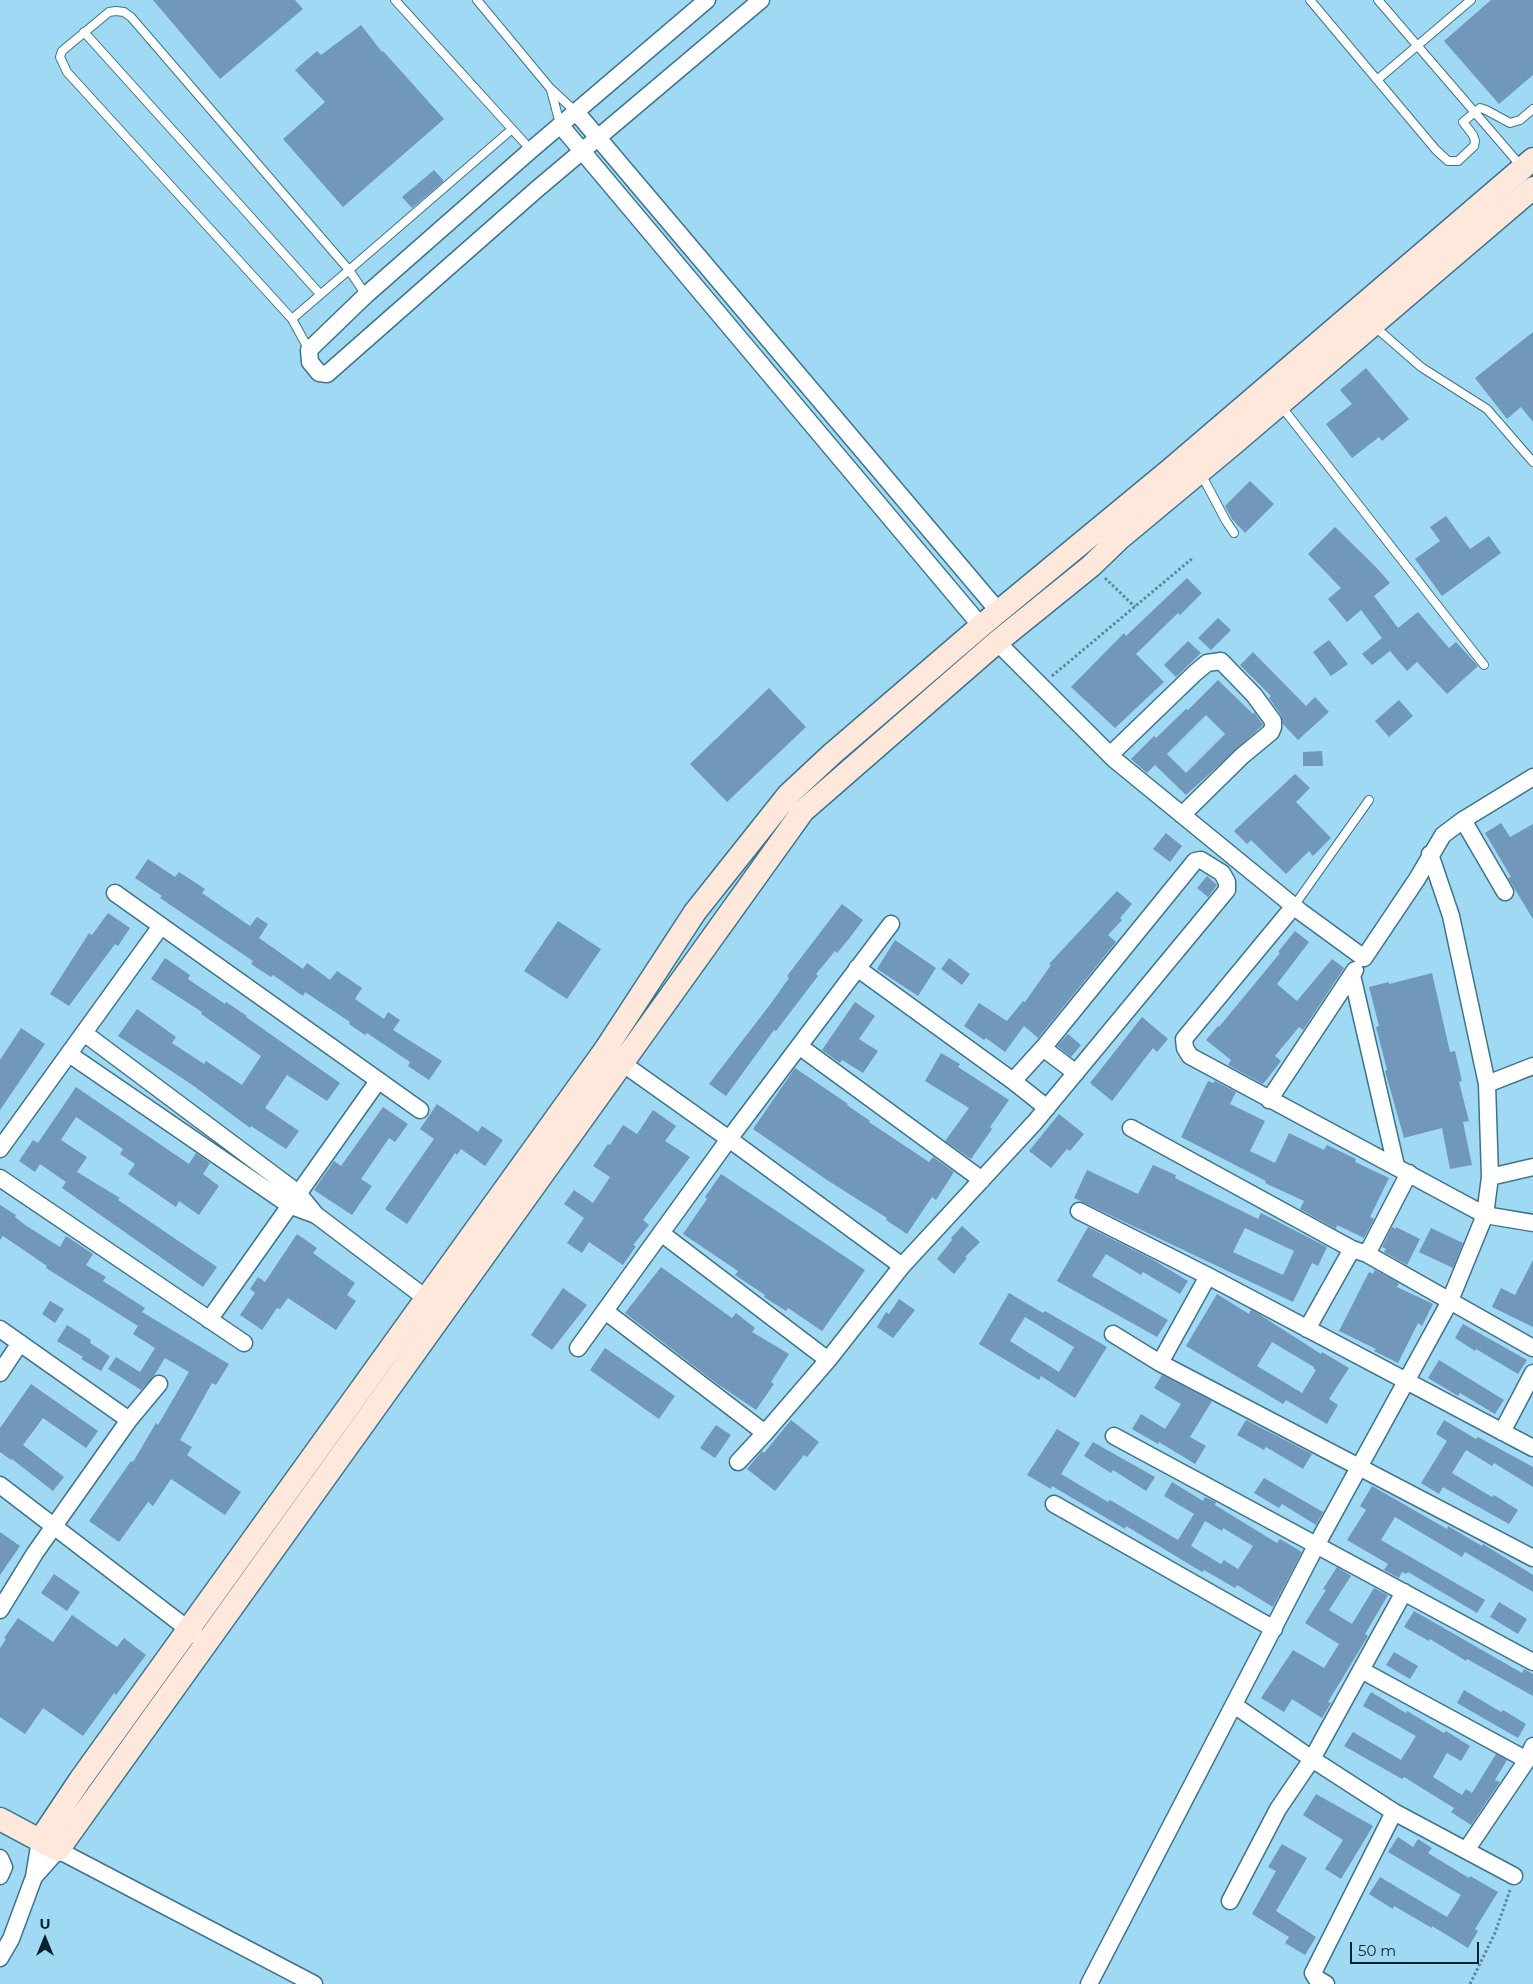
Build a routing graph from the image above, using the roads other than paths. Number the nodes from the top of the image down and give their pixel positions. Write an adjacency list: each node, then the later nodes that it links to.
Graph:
1 (395, 0): 16 (lane)
2 (477, 0): 11 (lane)
3 (707, 0): 14 (street)
4 (761, 0): 17 (street)
5 (1310, 0): 10 (lane)
6 (1378, 0): 9 (lane)
7 (1471, 0): 9 (lane)
8 (84, 32): 22 (lane); 23 (lane); 25 (lane)
9 (1417, 47): 10 (lane); 13 (lane)
10 (1377, 80): 13 (lane)
11 (550, 88): 14 (lane); 15 (lane)
12 (1533, 109): 13 (lane)
13 (1475, 112): 20 (lane)
14 (577, 113): 15 (street); 17 (street)
15 (561, 126): 18 (street); 19 (street)
16 (511, 130): 18 (lane); 22 (lane)
17 (598, 138): 19 (street); 28 (street)
18 (531, 150): 24 (street)
19 (582, 152): 27 (street); 29 (street)
20 (1528, 163): 34 (street)
21 (1533, 188): 26 (street)
22 (350, 270): 23 (lane); 24 (lane)
23 (320, 294): 25 (lane)
24 (366, 295): 27 (street)
25 (292, 319): 27 (lane)
26 (1373, 325): 30 (street); 31 (lane)
27 (309, 350)
28 (791, 367): 29 (street); 34 (street)
29 (774, 380): 35 (street)
30 (1279, 405): 32 (street); 37 (lane)
31 (1533, 462)
32 (1200, 472): 33 (lane); 34 (street)
33 (1234, 533)
34 (1008, 620): 35 (street); 36 (street)
35 (981, 626): 36 (street); 56 (street)
36 (997, 642): 38 (street); 56 (street)
37 (1484, 665)
38 (1110, 755): 41 (street); 41 (street)
39 (1533, 777): 42 (street)
40 (1369, 800): 46 (lane)
41 (1182, 815): 46 (street)
42 (1463, 820): 43 (street); 44 (street)
43 (1430, 854): 49 (street); 62 (street)
44 (1505, 892)
45 (115, 893): 48 (street)
46 (1294, 906): 49 (street); 64 (street)
47 (891, 924): 50 (street)
48 (161, 926): 52 (street); 60 (street)
49 (1364, 958): 51 (street)
50 (857, 968): 53 (street); 61 (street)
51 (1352, 975): 64 (street); 73 (street)
52 (84, 1033): 55 (street); 58 (street)
53 (799, 1046): 69 (street); 76 (street)
54 (1043, 1048): 59 (street); 59 (street); 61 (street)
55 (69, 1054): 63 (street); 71 (street)
56 (614, 1057): 69 (street); 85 (street); 117 (street)
57 (1533, 1066): 62 (street)
58 (133, 1068): 63 (street); 68 (street)
59 (1076, 1073): 65 (street)
60 (378, 1081): 66 (street); 77 (street)
61 (1013, 1081): 65 (street)
62 (1487, 1084): 74 (street)
63 (118, 1086): 70 (street)
64 (1269, 1100): 73 (street)
65 (1046, 1108): 76 (street)
66 (420, 1110)
67 (1131, 1128): 82 (street)
68 (216, 1132): 70 (street); 77 (street)
69 (729, 1139): 81 (street); 83 (street)
70 (204, 1148): 77 (street)
71 (0, 1149)
72 (1533, 1167): 74 (street)
73 (1403, 1170): 79 (street); 82 (street)
74 (1490, 1177): 79 (street)
75 (0, 1178): 88 (street)
76 (982, 1180): 83 (street)
77 (294, 1199): 85 (street); 88 (street)
78 (1080, 1211): 84 (street)
79 (1485, 1215): 80 (street); 86 (street)
80 (1533, 1223)
81 (661, 1232): 87 (street); 96 (street)
82 (1359, 1252): 86 (street); 90 (street)
83 (902, 1266): 96 (street)
84 (1208, 1276): 90 (street); 97 (street)
85 (427, 1299): 117 (street)
86 (1449, 1302): 95 (street); 100 (street)
87 (605, 1311): 94 (street); 104 (street)
88 (209, 1320): 93 (street)
89 (0, 1328): 92 (street)
90 (1306, 1329): 100 (street)
91 (1113, 1334): 97 (street)
92 (20, 1343): 98 (street); 102 (street)
93 (244, 1343)
94 (578, 1348)
95 (1533, 1348)
96 (828, 1360): 104 (street)
97 (1160, 1363): 108 (street)
98 (0, 1373)
99 (1533, 1373): 103 (street)
100 (1406, 1381): 103 (street); 108 (street)
101 (159, 1384): 102 (street)
102 (129, 1420): 111 (street)
103 (1502, 1432): 106 (street)
104 (765, 1433): 107 (street)
105 (1114, 1436): 112 (street)
106 (1533, 1448)
107 (738, 1462)
108 (1359, 1467): 112 (street); 113 (street)
109 (0, 1485): 111 (street)
110 (1054, 1504): 116 (street)
111 (55, 1527): 115 (street); 117 (street)
112 (1317, 1544): 114 (street); 116 (street)
113 (1533, 1558)
114 (1404, 1592): 118 (street); 119 (street)
115 (0, 1610)
116 (1274, 1629): 120 (street)
117 (198, 1637): 125 (street)
118 (1533, 1662)
119 (1361, 1670): 121 (street); 122 (street)
120 (1234, 1705): 122 (street); 134 (street)
121 (1530, 1753): 126 (street)
122 (1312, 1759): 123 (street); 130 (street)
123 (1394, 1812): 126 (street); 135 (street)
124 (0, 1819): 125 (street)
125 (49, 1845): 131 (street); 133 (street)
126 (1467, 1849): 129 (street)
127 (0, 1858): 128 (street)
128 (0, 1876)
129 (1514, 1876)
130 (1230, 1901)
131 (5, 1936): 132 (street)
132 (0, 1958)
133 (314, 1984)
134 (1089, 1984)
135 (1326, 1984)

